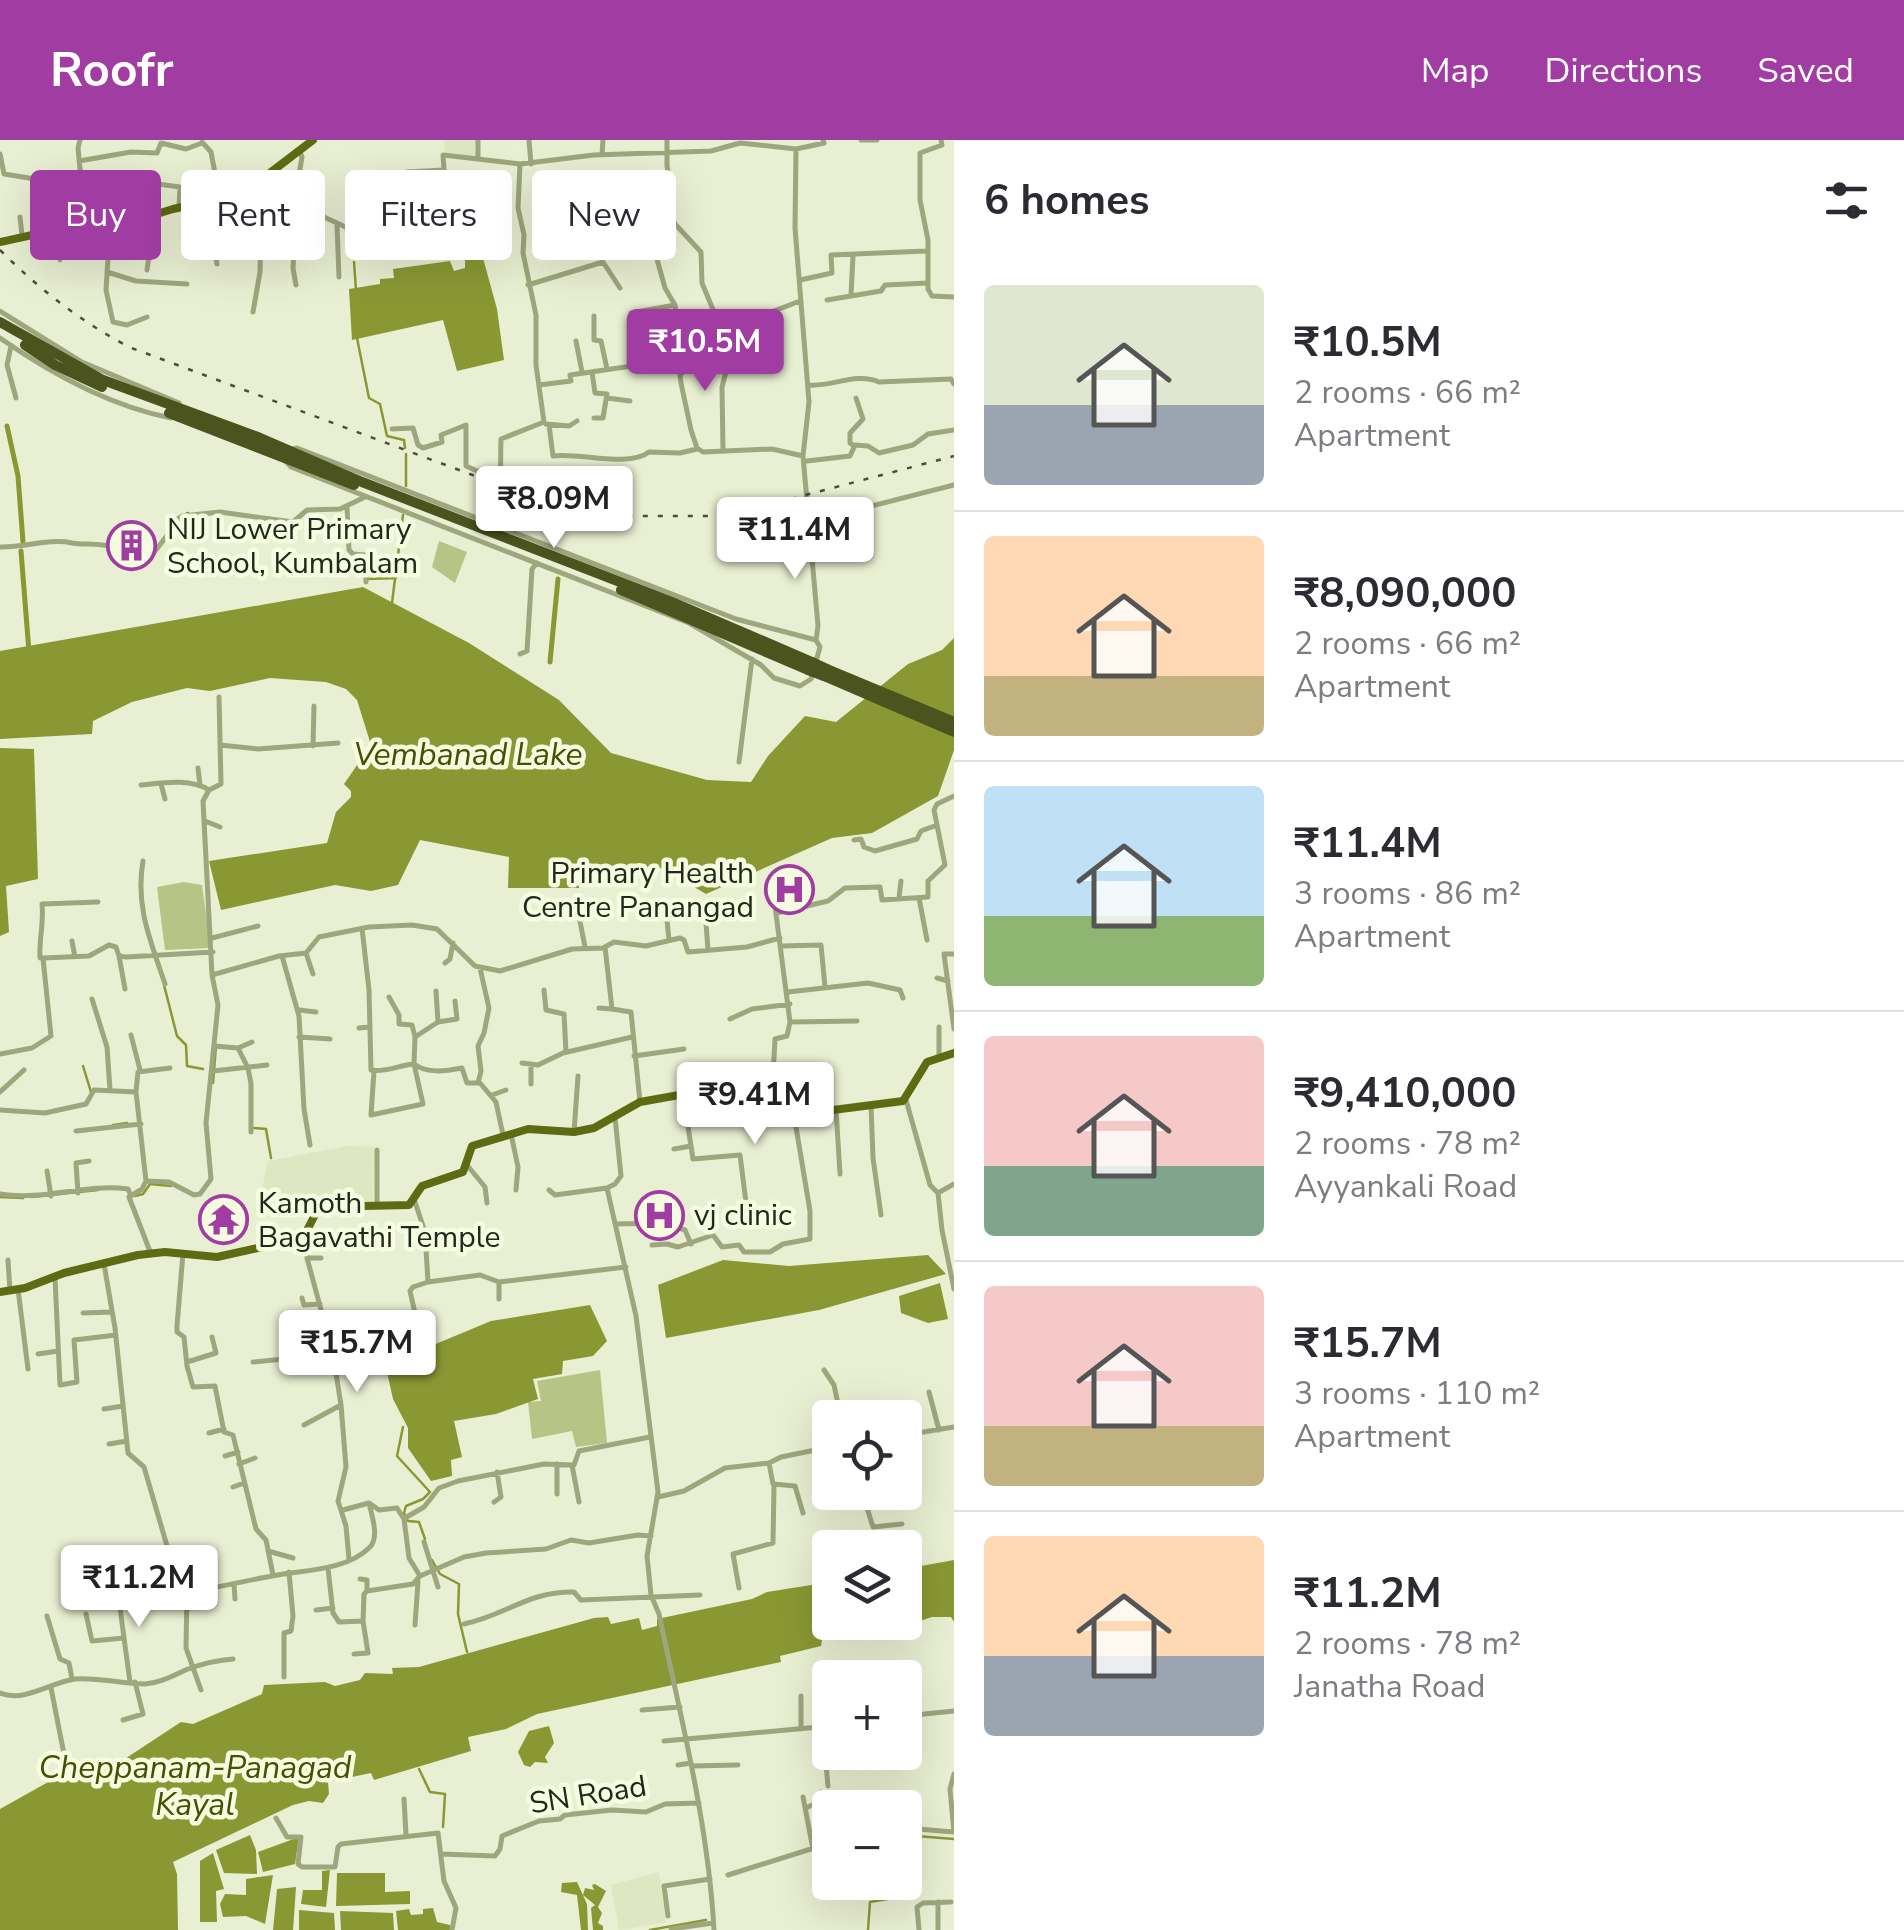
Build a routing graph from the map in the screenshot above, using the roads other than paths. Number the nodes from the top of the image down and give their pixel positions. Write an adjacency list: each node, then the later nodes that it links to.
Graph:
1 (80, 140): 19 (street)
2 (312, 140): 14 (main road)
3 (478, 140): 18 (street)
4 (529, 140): 21 (street)
5 (604, 140): 17 (street)
6 (667, 140): 16 (street)
7 (824, 140): 13 (street)
8 (862, 140): 9 (street)
9 (877, 140)
10 (941, 140): 40 (street)
11 (202, 141): 19 (street); 23 (street)
12 (766, 142): 13 (street); 16 (street)
13 (796, 149): 52 (street)
14 (300, 152): 24 (main road); 25 (street)
15 (0, 154): 28 (street)
16 (666, 154): 17 (street); 27 (street)
17 (602, 155): 21 (street)
18 (478, 159): 20 (street); 26 (street)
19 (79, 161): 22 (street)
20 (520, 164): 21 (street); 55 (street)
21 (531, 164)
22 (80, 170)
23 (216, 170)
24 (275, 170)
25 (300, 170)
26 (444, 170)
27 (668, 170)
28 (30, 178)
29 (161, 184): 30 (street)
30 (179, 207): 31 (main road)
31 (161, 212)
32 (20, 216): 38 (street)
33 (325, 219): 34 (street)
34 (336, 225): 36 (street); 51 (street)
35 (676, 225): 74 (street)
36 (345, 228)
37 (30, 234): 38 (main road)
38 (22, 235): 39 (main road)
39 (1, 240)
40 (926, 251): 41 (street); 53 (street)
41 (853, 256): 52 (street); 58 (street)
42 (106, 260): 50 (street)
43 (148, 260): 49 (street)
44 (216, 260): 48 (street)
45 (260, 260): 64 (street)
46 (293, 260): 56 (street)
47 (658, 260): 62 (street)
48 (217, 264)
49 (146, 270)
50 (107, 272): 54 (street); 66 (street)
51 (339, 277)
52 (800, 280): 61 (street)
53 (928, 283): 58 (street); 59 (street)
54 (186, 284)
55 (528, 285): 57 (street); 80 (street)
56 (296, 286)
57 (620, 288)
58 (851, 296): 60 (street)
59 (954, 297)
60 (827, 300)
61 (800, 301): 67 (street); 81 (street)
62 (675, 305): 73 (street); 77 (street)
63 (0, 311): 87 (street)
64 (253, 312)
65 (594, 316): 75 (street)
66 (147, 317)
67 (754, 319)
68 (0, 326): 87 (highway)
69 (0, 338): 71 (street)
70 (576, 340): 78 (street)
71 (11, 346): 82 (street); 87 (street)
72 (659, 362): 73 (street)
73 (639, 365): 75 (street)
74 (726, 368): 77 (street); 94 (street)
75 (607, 369): 76 (street)
76 (592, 372): 78 (street); 83 (street)
77 (684, 372): 93 (street)
78 (582, 373): 80 (street)
79 (954, 384): 81 (street)
80 (538, 385): 89 (street)
81 (808, 385): 96 (street)
82 (16, 398)
83 (607, 398): 85 (street); 86 (street)
84 (856, 398): 92 (street)
85 (630, 401)
86 (594, 418)
87 (193, 419): 95 (highway)
88 (577, 421): 89 (street)
89 (546, 424): 93 (street); 97 (street)
90 (392, 429): 97 (street)
91 (954, 430): 92 (street)
92 (854, 446): 96 (street)
93 (697, 448): 94 (street)
94 (723, 449): 96 (street)
95 (286, 455): 99 (street); 102 (street); 105 (highway); 110 (highway)
96 (805, 458): 101 (street)
97 (500, 470): 102 (street)
98 (954, 485): 101 (street)
99 (365, 496): 100 (street); 104 (street)
100 (347, 506): 103 (street); 106 (street)
101 (809, 522): 107 (street)
102 (497, 525): 105 (street)
103 (0, 547)
104 (537, 563): 108 (street); 109 (street)
105 (616, 576): 107 (street); 110 (highway)
106 (366, 582)
107 (816, 640): 110 (street)
108 (520, 654)
109 (752, 659): 110 (street); 119 (street)
110 (812, 667): 111 (highway, bridge)
111 (849, 683): 114 (highway); 115 (highway)
112 (219, 697): 117 (street)
113 (314, 706): 118 (street)
114 (954, 722)
115 (954, 732)
116 (338, 743): 118 (street)
117 (220, 745): 118 (street); 124 (street)
118 (313, 746)
119 (738, 762)
120 (198, 768): 123 (street)
121 (161, 784): 122 (street); 123 (street); 126 (street)
122 (141, 785)
123 (200, 785): 124 (street)
124 (209, 790): 127 (street)
125 (954, 796): 128 (street)
126 (165, 800)
127 (204, 821): 129 (street); 143 (street)
128 (937, 825): 130 (street); 134 (street)
129 (220, 827)
130 (854, 840)
131 (143, 861): 157 (street)
132 (901, 881): 135 (street)
133 (772, 882): 140 (street)
134 (919, 898): 135 (street); 147 (street)
135 (899, 899): 140 (street)
136 (98, 902): 159 (street)
137 (656, 910): 146 (street)
138 (705, 910): 152 (street)
139 (578, 911): 150 (street)
140 (777, 913): 144 (street)
141 (258, 926): 143 (street)
142 (362, 928): 148 (street); 154 (street); 171 (street)
143 (212, 938): 153 (street)
144 (780, 938): 149 (street); 152 (street)
145 (72, 940): 160 (street)
146 (669, 940): 151 (street); 152 (street)
147 (927, 940)
148 (453, 944): 161 (street); 162 (street)
149 (782, 946): 169 (street); 174 (street)
150 (586, 947): 151 (street); 162 (street)
151 (604, 947): 181 (street)
152 (708, 950)
153 (213, 952): 157 (street); 164 (street)
154 (306, 953): 158 (street); 163 (street)
155 (954, 954): 166 (street)
156 (120, 956): 157 (street); 160 (street); 170 (street)
157 (154, 956): 167 (street)
158 (282, 956): 164 (street); 182 (street)
159 (43, 958): 160 (street); 205 (street)
160 (76, 958)
161 (444, 963)
162 (480, 968): 188 (street)
163 (313, 974)
164 (212, 975): 200 (street)
165 (937, 978): 166 (street)
166 (948, 981): 193 (street)
167 (164, 984)
168 (378, 984): 171 (street)
169 (825, 988): 174 (street); 176 (street)
170 (125, 989)
171 (368, 990): 190 (street)
172 (544, 990): 203 (street)
173 (436, 992): 186 (street)
174 (788, 992): 179 (street)
175 (389, 998): 196 (street)
176 (903, 998)
177 (92, 999): 225 (street)
178 (456, 1001): 186 (street)
179 (790, 1004): 184 (street); 187 (street)
180 (599, 1008): 181 (street)
181 (612, 1009): 197 (street)
182 (298, 1010): 183 (street); 195 (street)
183 (316, 1012)
184 (730, 1019)
185 (858, 1021): 187 (street)
186 (438, 1022): 196 (street)
187 (790, 1022): 221 (street)
188 (487, 1023): 189 (street); 222 (street)
189 (495, 1025)
190 (370, 1027): 192 (street); 217 (street)
191 (940, 1027): 207 (street)
192 (359, 1028)
193 (954, 1029)
194 (131, 1034): 216 (street)
195 (299, 1037): 198 (street); 243 (street)
196 (415, 1037): 210 (street)
197 (632, 1037): 203 (street); 206 (street)
198 (330, 1039)
199 (252, 1042): 201 (street)
200 (214, 1046): 201 (street); 215 (street)
201 (238, 1048): 213 (street)
202 (684, 1048): 206 (street)
203 (566, 1052): 211 (street)
204 (954, 1053): 207 (main road)
205 (0, 1054)
206 (634, 1056): 232 (street)
207 (939, 1057): 231 (main road)
208 (522, 1063): 211 (street)
209 (267, 1064): 213 (street)
210 (414, 1064): 217 (street); 217 (street); 222 (street)
211 (530, 1065): 223 (street)
212 (170, 1068): 216 (street)
213 (248, 1068): 215 (street); 240 (street)
214 (24, 1070): 227 (street)
215 (214, 1071): 251 (street)
216 (140, 1072): 228 (street)
217 (374, 1072)
218 (727, 1073): 224 (street)
219 (829, 1074): 221 (street)
220 (578, 1076): 241 (street)
221 (771, 1077): 224 (main road); 236 (main road)
222 (478, 1084): 230 (street)
223 (531, 1084)
224 (729, 1086): 229 (main road)
225 (110, 1090): 228 (street); 235 (street)
226 (506, 1090): 230 (street)
227 (0, 1092)
228 (136, 1092): 238 (street)
229 (683, 1094): 232 (main road); 244 (street)
230 (492, 1095): 242 (street)
231 (906, 1100): 233 (main road); 258 (street)
232 (640, 1102): 237 (main road)
233 (871, 1104): 234 (main road); 264 (street)
234 (836, 1109): 236 (main road); 250 (street)
235 (0, 1110)
236 (794, 1116): 268 (street)
237 (615, 1117): 241 (main road); 253 (street)
238 (141, 1124): 239 (street); 251 (street)
239 (76, 1131)
240 (251, 1132)
241 (574, 1132): 242 (main road)
242 (507, 1134): 248 (main road); 254 (street)
243 (310, 1145)
244 (691, 1146): 245 (street); 265 (street)
245 (674, 1149)
246 (377, 1150): 263 (street)
247 (88, 1161): 257 (street)
248 (468, 1165): 261 (main road); 262 (street)
249 (47, 1172): 260 (street)
250 (840, 1174)
251 (146, 1180): 256 (street)
252 (954, 1184): 258 (street)
253 (607, 1188): 255 (street); 266 (street)
254 (516, 1190)
255 (549, 1190)
256 (129, 1192): 257 (street); 271 (street)
257 (78, 1193): 260 (street)
258 (938, 1193): 280 (street)
259 (0, 1194): 260 (street)
260 (51, 1196)
261 (414, 1198): 263 (main road); 278 (street)
262 (487, 1203)
263 (377, 1208): 267 (main road)
264 (880, 1215)
265 (748, 1218)
266 (616, 1224): 268 (street); 276 (street)
267 (306, 1234): 270 (main road); 272 (street)
268 (691, 1244): 269 (street)
269 (652, 1245)
270 (183, 1253): 271 (main road); 295 (street)
271 (151, 1254): 275 (main road)
272 (307, 1258): 273 (street); 284 (street)
273 (322, 1258)
274 (8, 1260): 281 (street)
275 (104, 1264): 277 (main road); 285 (street)
276 (626, 1267): 279 (street); 310 (street)
277 (55, 1278): 281 (main road); 290 (street)
278 (428, 1282): 279 (street); 288 (street)
279 (499, 1282): 283 (street)
280 (954, 1289)
281 (9, 1291): 294 (street)
282 (302, 1298): 284 (street)
283 (499, 1299)
284 (320, 1304): 292 (street)
285 (112, 1312): 286 (street); 287 (street)
286 (83, 1313)
287 (116, 1335): 290 (street); 302 (street)
288 (420, 1335)
289 (212, 1338): 295 (street)
290 (58, 1351): 291 (street)
291 (38, 1354)
292 (333, 1354): 296 (street); 301 (street)
293 (17, 1358): 294 (street)
294 (27, 1358): 297 (street)
295 (187, 1362): 306 (street)
296 (254, 1362)
297 (28, 1369)
298 (824, 1370): 300 (street)
299 (929, 1392): 307 (street)
300 (837, 1400)
301 (340, 1405): 304 (street); 330 (street)
302 (123, 1406): 303 (street); 311 (street)
303 (104, 1409)
304 (304, 1426)
305 (954, 1427): 307 (street)
306 (224, 1429): 309 (street); 314 (street)
307 (939, 1430): 308 (street)
308 (922, 1432)
309 (209, 1433)
310 (650, 1438): 320 (street); 326 (street)
311 (127, 1441): 312 (street); 338 (street)
312 (109, 1444)
313 (812, 1451): 319 (street)
314 (238, 1452): 315 (street); 317 (street)
315 (225, 1456)
316 (255, 1458): 317 (street)
317 (239, 1464): 322 (street)
318 (557, 1464): 320 (street); 321 (street); 325 (street)
319 (769, 1464): 323 (street); 326 (street)
320 (572, 1465): 328 (street)
321 (497, 1472): 327 (street); 333 (street)
322 (244, 1483): 324 (street); 339 (street)
323 (774, 1485): 332 (street); 351 (street)
324 (234, 1487)
325 (557, 1494)
326 (658, 1497): 335 (street)
327 (494, 1502)
328 (578, 1502)
329 (370, 1504): 330 (street); 333 (street); 342 (street)
330 (342, 1510): 342 (street)
331 (868, 1510): 334 (street)
332 (803, 1513)
333 (405, 1518): 348 (street)
334 (902, 1524)
335 (651, 1536): 344 (street); 354 (street)
336 (424, 1542): 344 (street)
337 (115, 1544): 340 (street)
338 (169, 1551): 340 (street); 353 (street)
339 (268, 1551): 341 (street); 346 (street)
340 (116, 1557): 364 (street)
341 (293, 1558)
342 (348, 1558): 343 (street)
343 (328, 1568): 345 (street); 357 (street)
344 (435, 1569): 348 (street); 350 (street)
345 (289, 1572): 346 (street); 368 (street)
346 (273, 1575): 349 (street)
347 (360, 1579): 352 (street)
348 (419, 1579): 352 (street); 363 (street)
349 (234, 1584): 353 (street); 356 (street)
350 (438, 1587)
351 (739, 1588)
352 (367, 1591): 361 (street)
353 (187, 1592): 367 (street)
354 (651, 1595): 355 (street); 362 (street); 375 (street)
355 (700, 1595)
356 (235, 1599)
357 (333, 1608): 358 (street); 361 (street)
358 (316, 1610)
359 (86, 1614): 364 (street)
360 (47, 1616): 369 (street)
361 (363, 1621): 365 (street)
362 (464, 1624)
363 (415, 1625)
364 (124, 1638): 370 (street)
365 (354, 1654)
366 (233, 1658): 367 (street)
367 (192, 1668): 370 (street); 372 (street)
368 (284, 1677)
369 (72, 1679): 370 (street); 371 (street)
370 (133, 1682): 379 (street)
371 (51, 1688): 373 (street); 384 (street)
372 (200, 1690)
373 (0, 1694)
374 (801, 1696): 381 (street)
375 (680, 1707): 376 (street); 382 (street)
376 (642, 1710)
377 (954, 1712): 378 (street)
378 (922, 1715)
379 (123, 1720)
380 (812, 1728): 381 (street)
381 (801, 1729): 382 (street)
382 (688, 1737): 383 (street); 385 (street)
383 (664, 1741)
384 (69, 1763)
385 (691, 1764): 386 (street); 387 (street); 393 (street)
386 (678, 1765)
387 (738, 1765)
388 (827, 1770): 390 (street)
389 (954, 1774): 398 (street)
390 (828, 1786)
391 (804, 1797): 395 (street)
392 (404, 1799): 399 (street)
393 (699, 1803): 402 (street, SN Road); 404 (street)
394 (812, 1805): 395 (street)
395 (806, 1808): 400 (street)
396 (276, 1818): 399 (street)
397 (922, 1829): 398 (street)
398 (954, 1832)
399 (406, 1835): 402 (street)
400 (812, 1843)
401 (812, 1849): 403 (street)
402 (442, 1854): 410 (street)
403 (728, 1875)
404 (710, 1880): 407 (street); 408 (street)
405 (938, 1902): 406 (street); 411 (street); 412 (street)
406 (951, 1902)
407 (668, 1916)
408 (714, 1926): 409 (street)
409 (671, 1928)
410 (452, 1930)
411 (919, 1930)
412 (938, 1930)

